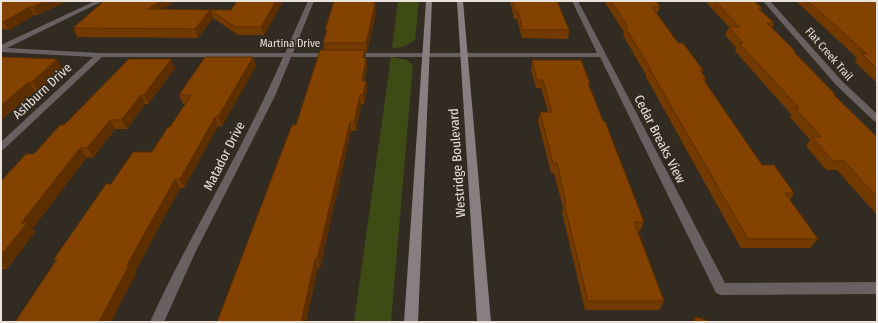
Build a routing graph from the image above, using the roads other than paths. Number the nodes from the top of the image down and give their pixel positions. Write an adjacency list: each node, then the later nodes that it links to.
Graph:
1 (100, 1): 7 (street)
2 (311, 1): 9 (street, Matador Drive)
3 (428, 1): 10 (main road)
4 (460, 1): 11 (main road, Westridge Boulevard)
5 (575, 1): 12 (street, Cedar Breaks View)
6 (766, 1): 13 (street, Flat Creek Trail)
7 (1, 49): 8 (street, Martina Drive)
8 (100, 55): 9 (street, Martina Drive); 14 (street, Ashburn Drive)
9 (289, 55): 10 (street, Martina Drive); 16 (street, Matador Drive)
10 (426, 55): 11 (street, Martina Drive); 17 (main road)
11 (463, 55): 12 (street, Martina Drive); 18 (main road, Westridge Boulevard)
12 (603, 55): 15 (street, Cedar Breaks View)
13 (877, 119)
14 (1, 147)
15 (877, 288)
16 (157, 322)
17 (411, 322)
18 (484, 322)

